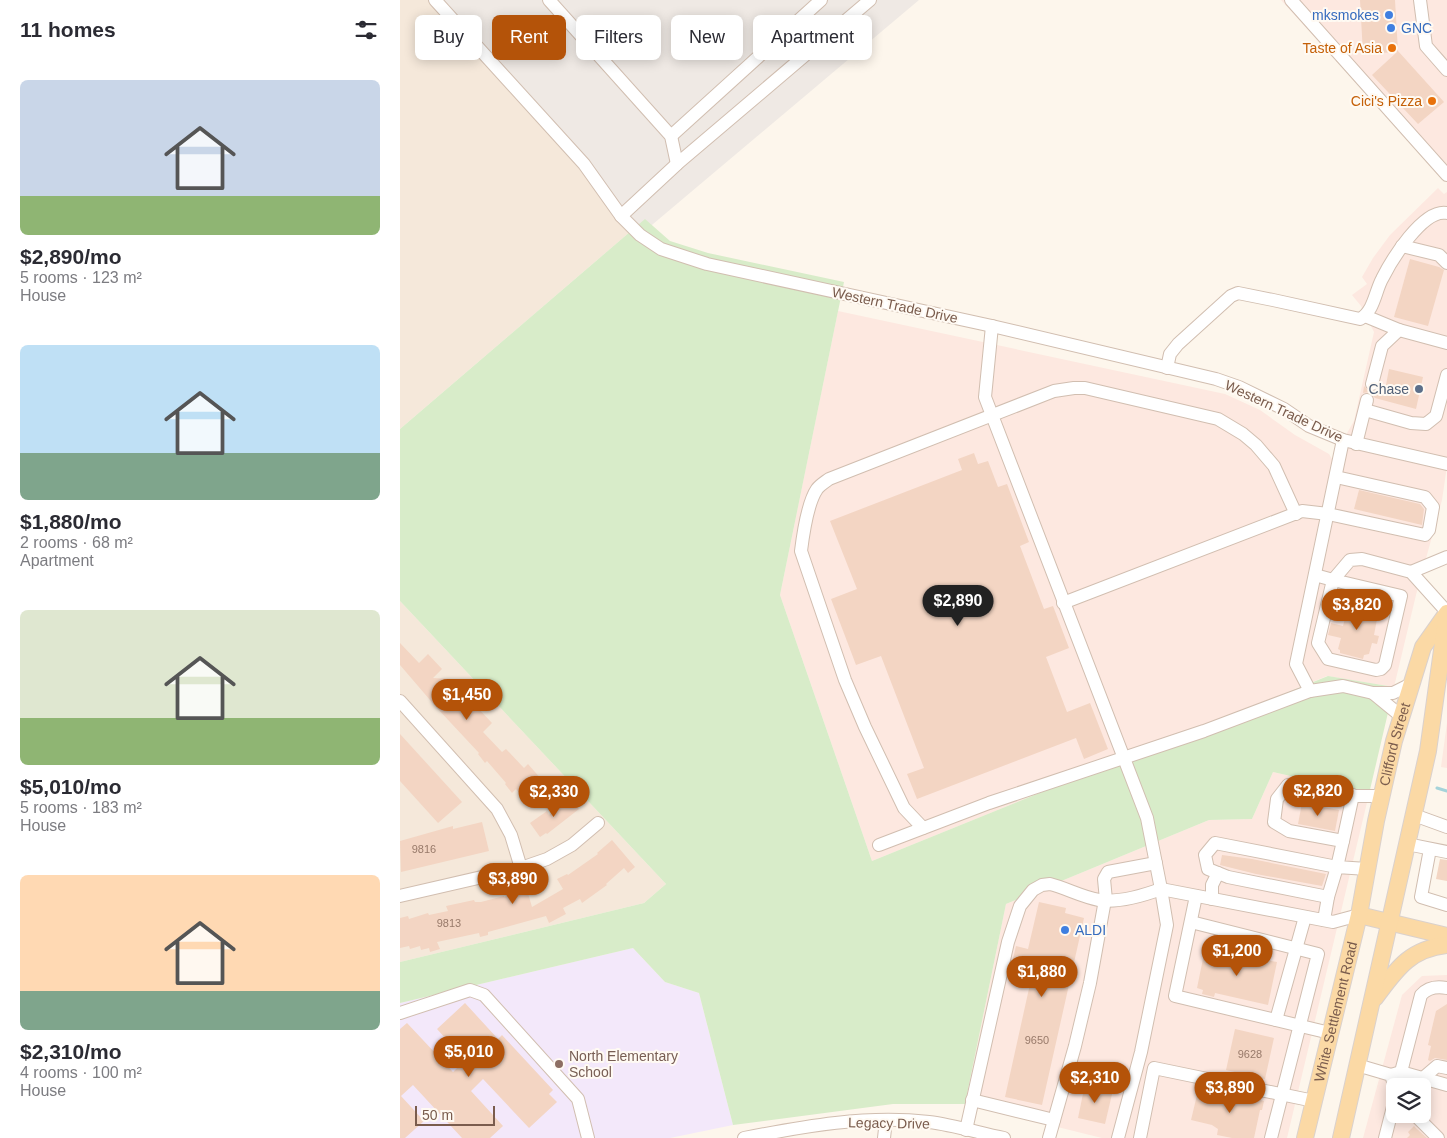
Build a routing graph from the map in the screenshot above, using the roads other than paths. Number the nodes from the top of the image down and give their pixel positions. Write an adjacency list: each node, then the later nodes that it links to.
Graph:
1 (435, 0): 12 (street, Western Trade Drive)
2 (549, 0): 8 (street)
3 (821, 0): 8 (street)
4 (870, 0): 9 (street)
5 (1291, 0): 10 (street)
6 (1420, 0): 7 (street)
7 (1447, 70)
8 (671, 136): 9 (street)
9 (677, 164): 12 (street)
10 (1447, 175)
11 (1447, 213): 13 (street)
12 (621, 216): 16 (street, Western Trade Drive)
13 (1402, 246): 14 (street); 15 (street)
14 (1447, 263)
15 (1365, 316): 17 (street); 19 (street)
16 (992, 326): 19 (street, Western Trade Drive); 22 (street)
17 (1399, 330): 18 (street); 21 (street)
18 (1447, 343)
19 (1167, 368): 23 (street, Western Trade Drive)
20 (1447, 375): 24 (street)
21 (1372, 384)
22 (992, 416): 27 (street); 33 (street); 47 (street)
23 (1343, 440): 24 (street, Western Trade Drive); 26 (street)
24 (1356, 444): 25 (street, Western Trade Drive)
25 (1447, 464)
26 (1336, 477): 28 (street); 28 (street)
27 (1296, 514): 28 (street); 33 (street)
28 (1328, 514): 31 (street)
29 (1447, 557): 30 (street)
30 (1411, 572): 32 (street); 34 (street)
31 (1315, 575): 32 (street); 37 (street)
32 (1334, 580): 32 (street)
33 (1063, 603): 41 (street)
34 (1447, 613): 35 (main road, Clifford Street); 36 (main road, Clifford Street)
35 (1443, 676): 44 (main road, Clifford Street)
36 (1411, 684): 38 (street); 40 (main road, Clifford Street)
37 (1310, 691): 38 (street); 41 (street)
38 (1373, 694): 40 (street)
39 (400, 701): 55 (street)
40 (1401, 716): 43 (main road, Clifford Street)
41 (1123, 758): 47 (street); 53 (street)
42 (1353, 795): 43 (street); 48 (street); 48 (street)
43 (1382, 796): 56 (main road, Clifford Street)
44 (1414, 815): 46 (street); 49 (main road, Clifford Street)
45 (598, 823): 55 (street)
46 (1447, 827)
47 (923, 828): 50 (street)
48 (1343, 841): 54 (street)
49 (1407, 844): 51 (street); 69 (main road, Clifford Street)
50 (879, 845)
51 (1430, 849): 52 (street); 64 (street)
52 (1447, 852)
53 (1156, 863): 58 (street); 63 (street)
54 (1337, 867): 56 (street); 57 (street); 61 (street)
55 (521, 868): 59 (street)
56 (1367, 869): 65 (main road, Clifford Street)
57 (1218, 873): 61 (street); 62 (street)
58 (1161, 889): 60 (street); 63 (street); 99 (street)
59 (400, 896)
60 (1196, 896): 62 (street); 68 (street)
61 (1328, 897): 67 (street)
62 (1212, 899): 66 (street)
63 (1105, 900): 87 (street); 90 (street)
64 (1447, 905)
65 (1359, 915): 67 (street); 69 (main road); 78 (main road, White Settlement Road)
66 (1305, 917): 67 (street); 72 (street)
67 (1324, 920)
68 (1191, 922): 72 (street); 76 (street)
69 (1389, 923): 70 (main road); 74 (main road)
70 (1447, 936)
71 (1447, 945): 74 (main road)
72 (1296, 947): 76 (street); 77 (street)
73 (1447, 988): 81 (street)
74 (1371, 1004): 79 (main road)
75 (400, 1012): 94 (street)
76 (1276, 1020): 77 (street)
77 (1298, 1025): 78 (street); 86 (street)
78 (1330, 1033): 88 (main road, White Settlement Road)
79 (1357, 1065): 81 (street); 103 (main road)
80 (1447, 1068): 83 (street)
81 (1396, 1073): 82 (street); 83 (street)
82 (1396, 1078)
83 (1423, 1078)
84 (1431, 1080): 85 (street)
85 (1447, 1085)
86 (1281, 1094): 88 (street); 100 (street); 101 (street)
87 (972, 1100): 90 (street); 93 (street)
88 (1314, 1101): 102 (main road, White Settlement Road)
89 (886, 1120): 93 (street, Legacy Drive); 95 (street, Legacy Drive); 96 (street)
90 (1054, 1120): 98 (street)
91 (1388, 1123): 104 (street)
92 (1423, 1123): 105 (street)
93 (966, 1130): 97 (street, Legacy Drive)
94 (588, 1138)
95 (744, 1138)
96 (884, 1138)
97 (1004, 1138)
98 (1049, 1138)
99 (1118, 1138)
100 (1142, 1138)
101 (1271, 1138)
102 (1305, 1138)
103 (1340, 1138)
104 (1384, 1138)
105 (1438, 1138)

